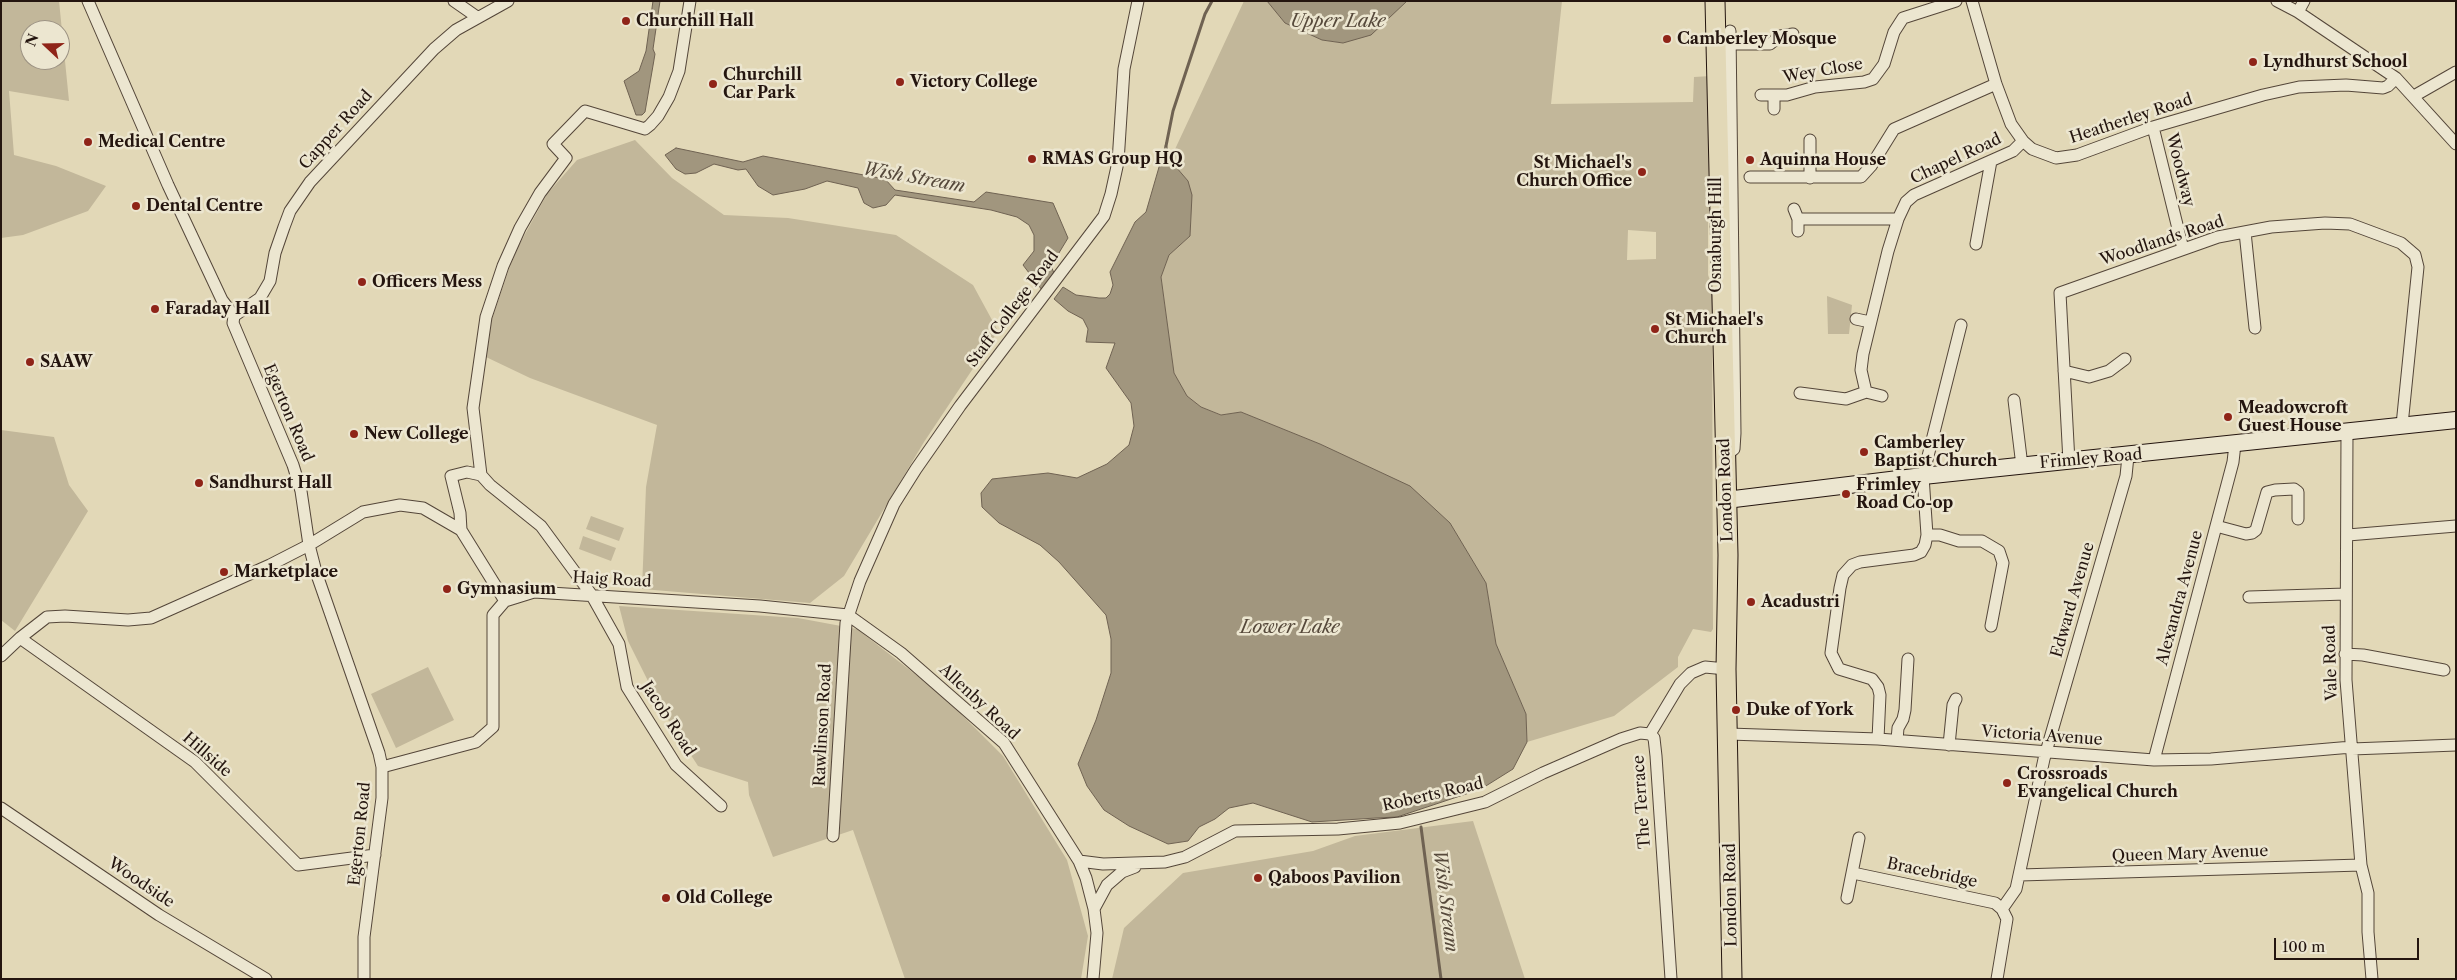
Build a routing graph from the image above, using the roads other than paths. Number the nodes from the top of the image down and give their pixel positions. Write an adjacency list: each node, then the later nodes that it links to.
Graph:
1 (88, 1): 34 (street, Egerton Road)
2 (454, 1): 12 (street)
3 (508, 1): 12 (street, Capper Road)
4 (690, 1): 52 (street)
5 (1138, 1): 66 (street, Staff College Road)
6 (1716, 1): 14 (main road, London Road)
7 (1956, 1): 19 (street, Wey Close)
8 (1972, 1): 17 (street, Heatherley Road)
9 (2277, 1): 11 (street)
10 (2304, 1): 11 (street)
11 (2298, 12): 16 (street)
12 (476, 17): 34 (street, Capper Road)
13 (1793, 34): 14 (street)
14 (1727, 38): 54 (main road, London Road)
15 (2456, 72): 20 (street)
16 (2396, 78): 20 (street); 22 (street, Heatherley Road)
17 (1996, 84): 24 (street, Heatherley Road); 28 (street)
18 (1761, 95): 19 (street, Wey Close)
19 (1774, 95): 21 (street, Wey Close)
20 (2414, 96): 25 (street)
21 (1774, 109)
22 (2153, 127): 24 (street, Heatherley Road); 33 (street, Woodway)
23 (1810, 140): 28 (street)
24 (2023, 142): 26 (street, Chapel Road)
25 (2456, 144)
26 (1991, 161): 29 (street, Chapel Road); 32 (street)
27 (1750, 177): 28 (street)
28 (1810, 178)
29 (1898, 219): 30 (street); 36 (street, Chapel Road)
30 (1798, 231)
31 (2245, 232): 33 (street, Woodlands Road); 38 (street); 46 (street, Woodlands Road)
32 (1976, 244)
33 (2183, 249): 40 (street, Woodlands Road)
34 (234, 316): 61 (street, Egerton Road)
35 (1856, 319): 36 (street)
36 (1870, 322): 41 (street, Chapel Road)
37 (1961, 324): 53 (street)
38 (2255, 328)
39 (2125, 359): 40 (street)
40 (2064, 371): 50 (street, Woodlands Road)
41 (1866, 392): 42 (street); 43 (street)
42 (1800, 393)
43 (1882, 396)
44 (2014, 400): 51 (street)
45 (2456, 420): 46 (main road, Frimley Road)
46 (2402, 425): 47 (main road, Frimley Road)
47 (2347, 431): 48 (main road, Frimley Road); 60 (street, Vale Road)
48 (2235, 444): 49 (main road, Frimley Road); 56 (street, Alexandra Avenue)
49 (2128, 456): 50 (main road, Frimley Road); 82 (street, Edward Avenue)
50 (2069, 462): 51 (main road, Frimley Road)
51 (2022, 466): 53 (main road, Frimley Road)
52 (480, 474): 58 (street); 62 (street, Jacob Road)
53 (1924, 476): 54 (main road, Frimley Road); 59 (street)
54 (1726, 500): 72 (main road, London Road)
55 (2298, 520): 56 (street)
56 (2216, 526): 83 (street, Alexandra Avenue)
57 (2456, 526): 60 (street)
58 (461, 530): 61 (street); 65 (street)
59 (1927, 535): 67 (street); 77 (street)
60 (2348, 535): 63 (street, Vale Road)
61 (309, 544): 68 (street); 84 (street, Egerton Road)
62 (591, 594): 65 (street, Haig Road); 66 (street, Haig Road); 85 (street, Jacob Road)
63 (2346, 594): 64 (street); 69 (street, Vale Road)
64 (2249, 596)
65 (505, 601): 84 (street)
66 (848, 615): 87 (street, Rawlinson Road); 90 (street, Allenby Road)
67 (1990, 626)
68 (20, 638): 70 (street); 89 (street, Hillside)
69 (2345, 654): 73 (street); 81 (street, Vale Road)
70 (1, 656)
71 (1908, 659): 78 (street)
72 (1726, 669): 75 (street, The Terrace); 76 (main road, London Road)
73 (2444, 670)
74 (1956, 699): 79 (street)
75 (1650, 734): 91 (street, Roberts Road); 101 (street, The Terrace)
76 (1729, 734): 77 (street, Victoria Avenue); 102 (main road, London Road)
77 (1878, 739): 78 (street, Victoria Avenue)
78 (1897, 740): 79 (street, Victoria Avenue)
79 (1949, 745): 82 (street, Victoria Avenue)
80 (2456, 745): 81 (street, Victoria Avenue)
81 (2352, 748): 83 (street, Victoria Avenue); 92 (street, Vale Road)
82 (2046, 753): 83 (street, Victoria Avenue); 94 (street)
83 (2154, 760)
84 (382, 768): 89 (street, Egerton Road)
85 (722, 806)
86 (1, 808): 98 (street, Woodside)
87 (833, 836)
88 (1859, 838): 93 (street)
89 (376, 855): 99 (street, Egerton Road)
90 (1079, 861): 91 (street); 96 (street)
91 (1141, 865): 96 (street)
92 (2361, 867): 94 (street, Queen Mary Avenue); 104 (street, Vale Road)
93 (1853, 873): 95 (street); 97 (street, Bracebridge)
94 (2020, 875): 97 (street)
95 (1847, 898)
96 (1094, 909): 100 (street)
97 (2002, 909): 103 (street)
98 (266, 979)
99 (364, 979)
100 (1093, 979)
101 (1671, 979)
102 (1732, 979)
103 (1997, 979)
104 (2372, 979)

